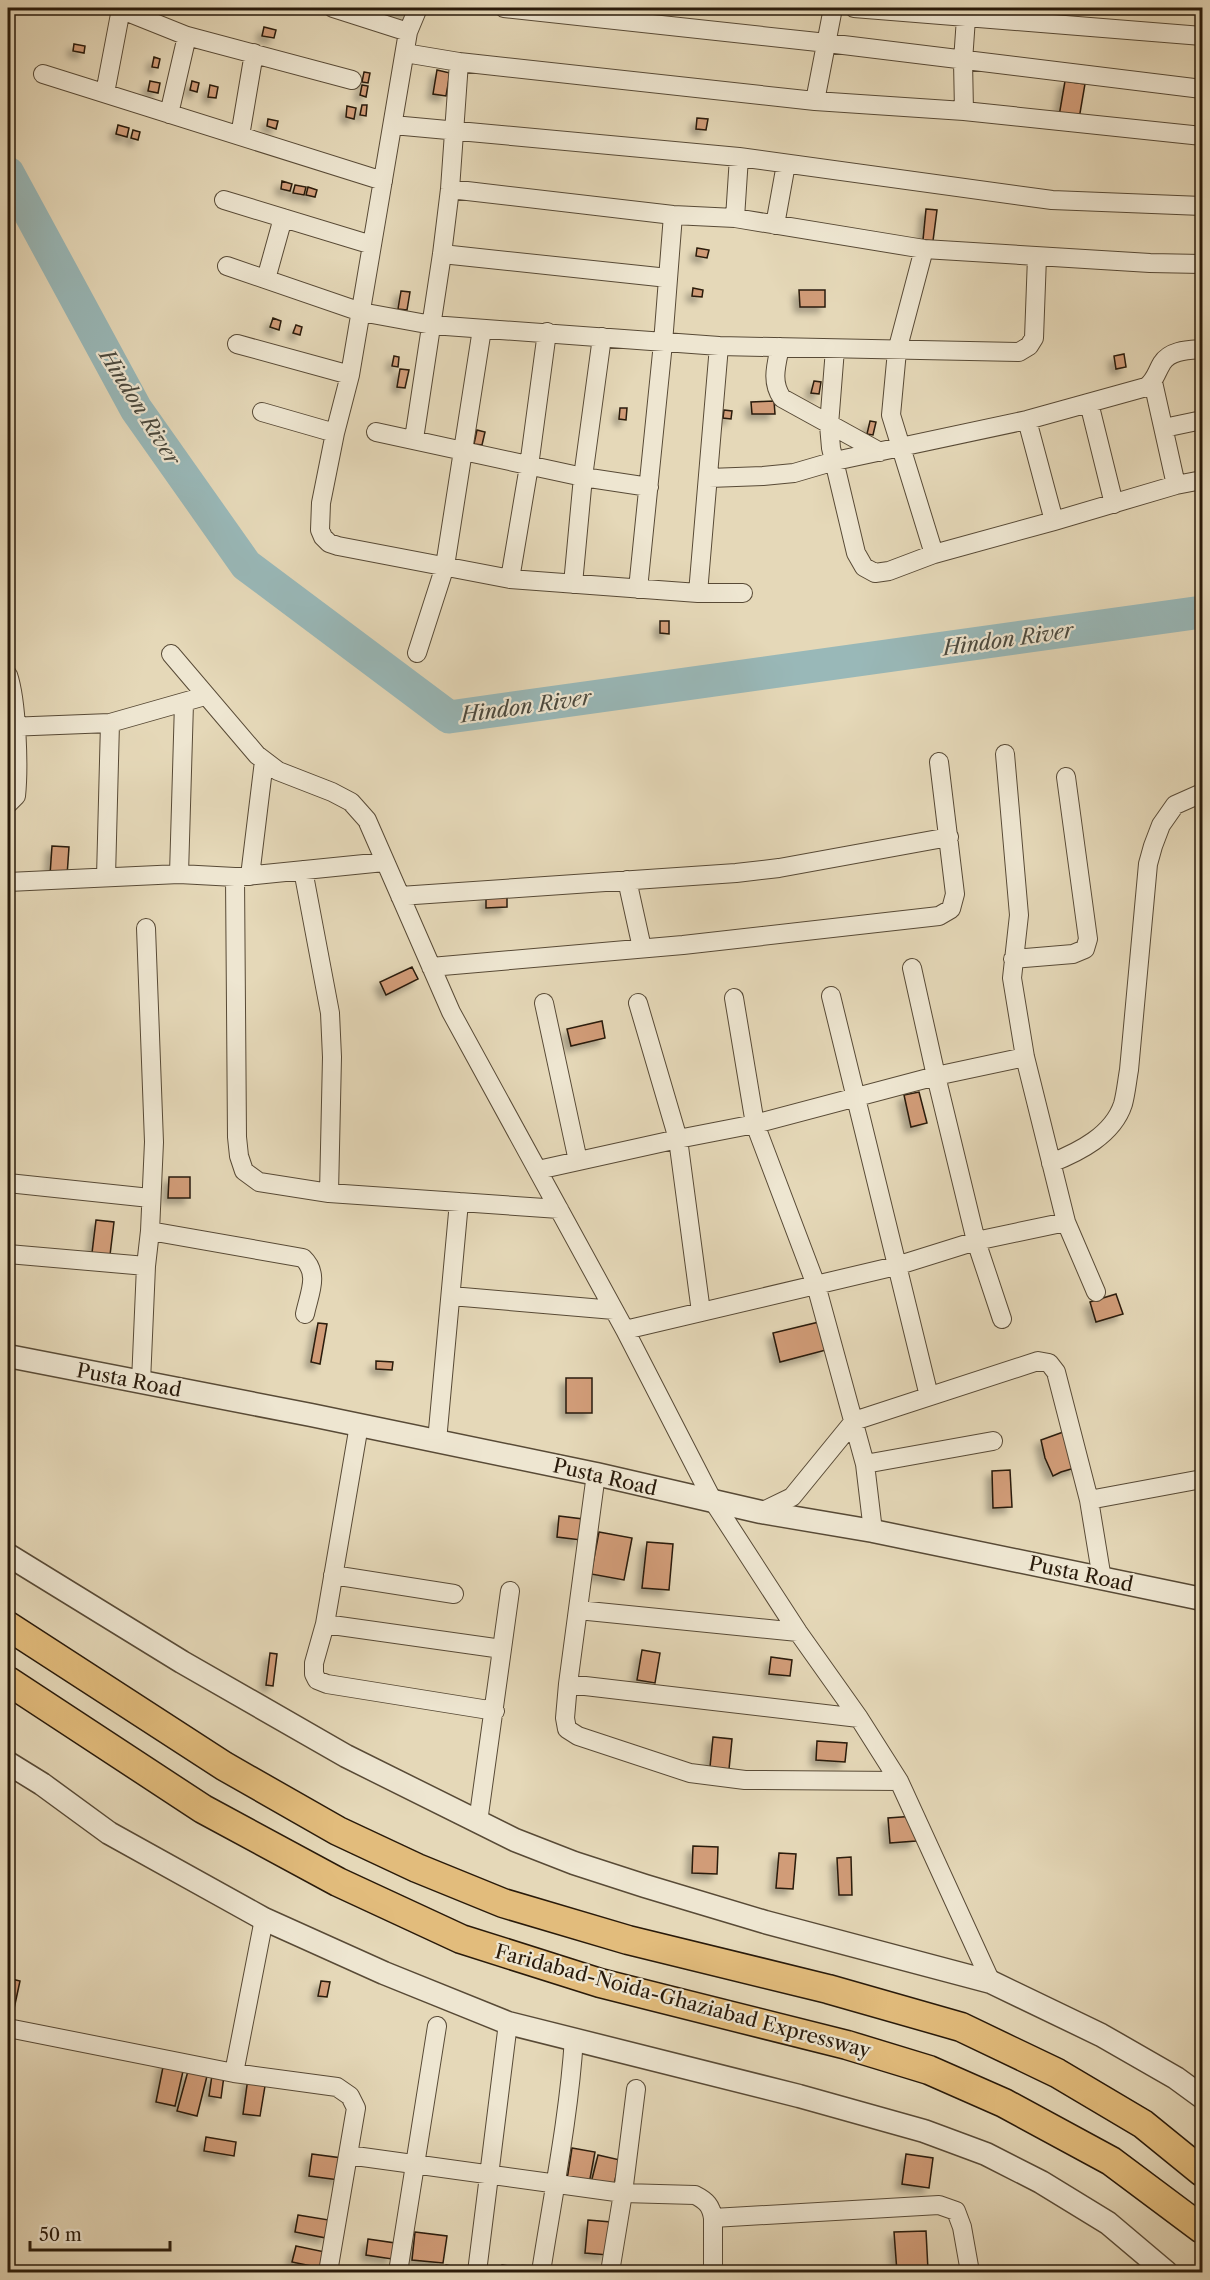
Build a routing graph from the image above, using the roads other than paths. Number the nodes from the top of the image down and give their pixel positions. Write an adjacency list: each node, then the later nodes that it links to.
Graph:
1 (119, 8): 10 (street); 20 (street)
2 (333, 8): 9 (street)
3 (418, 8): 9 (street)
4 (504, 8): 7 (street)
5 (833, 8): 12 (street)
6 (854, 8): 8 (street)
7 (618, 14): 12 (street)
8 (966, 18): 11 (street); 15 (street)
9 (408, 32): 14 (street)
10 (187, 36): 13 (street); 23 (street)
11 (1203, 36)
12 (827, 43): 15 (street); 21 (street)
13 (254, 52): 18 (street); 26 (street)
14 (405, 53): 16 (street); 24 (street)
15 (963, 61): 19 (street); 22 (street)
16 (459, 62): 21 (street); 25 (street)
17 (43, 74): 20 (street)
18 (352, 80)
19 (1203, 88)
20 (105, 93): 23 (street)
21 (815, 101): 22 (street)
22 (964, 111): 27 (street)
23 (169, 114): 26 (street)
24 (393, 125): 25 (street); 30 (street)
25 (452, 131): 28 (street); 31 (street)
26 (240, 136): 30 (street)
27 (1203, 136)
28 (740, 158): 29 (street); 36 (street)
29 (786, 164): 33 (street); 37 (street)
30 (383, 181): 38 (street)
31 (450, 189): 34 (street); 40 (street)
32 (224, 200): 35 (street)
33 (1203, 206)
34 (673, 215): 36 (street); 44 (street)
35 (283, 218): 38 (street); 45 (street)
36 (735, 218): 37 (street)
37 (775, 225): 39 (street)
38 (372, 244): 46 (street)
39 (924, 249): 41 (street); 57 (street)
40 (442, 254): 44 (street); 47 (street)
41 (1037, 257): 42 (street); 57 (street)
42 (1203, 264)
43 (227, 266): 45 (street)
44 (668, 278): 51 (street)
45 (266, 279): 46 (street)
46 (361, 312): 47 (street); 58 (street)
47 (432, 325): 48 (street); 68 (street)
48 (482, 329): 49 (street); 70 (street)
49 (547, 332): 50 (street); 73 (street)
50 (602, 338): 51 (street); 74 (street)
51 (663, 343): 53 (street); 78 (street)
52 (237, 344): 58 (street)
53 (719, 346): 54 (street); 75 (street)
54 (780, 347): 55 (street); 64 (street)
55 (835, 349): 57 (street); 64 (street)
56 (1203, 349): 59 (street)
57 (897, 351): 69 (street)
58 (350, 375): 67 (street)
59 (1153, 382): 60 (street); 65 (street)
60 (1089, 403): 62 (street); 79 (street)
61 (262, 412): 67 (street)
62 (1027, 420): 69 (street); 80 (street)
63 (1203, 420): 65 (street)
64 (829, 425): 71 (street); 72 (street)
65 (1164, 428): 77 (street)
66 (376, 432): 68 (street)
67 (335, 433): 82 (street)
68 (414, 439): 70 (street)
69 (903, 447): 71 (street); 81 (street)
70 (462, 452): 73 (street); 82 (street)
71 (880, 452): 72 (street)
72 (834, 461): 75 (street); 81 (street)
73 (529, 466): 74 (street); 83 (street)
74 (583, 477): 78 (street); 84 (street)
75 (709, 478): 86 (street)
76 (1203, 480): 77 (street)
77 (1176, 485): 79 (street)
78 (649, 487): 85 (street)
79 (1114, 504): 80 (street)
80 (1054, 522): 81 (street)
81 (934, 554)
82 (445, 566): 83 (street); 88 (street)
83 (510, 579): 84 (street)
84 (573, 584): 85 (street)
85 (638, 589): 86 (street)
86 (698, 593): 87 (street)
87 (743, 594)
88 (417, 653)
89 (171, 654): 91 (street)
90 (8, 675): 94 (street)
91 (205, 696): 92 (street); 96 (street)
92 (184, 703): 93 (street); 104 (street)
93 (110, 723): 94 (street); 106 (street)
94 (11, 727): 100 (street)
95 (1005, 754): 112 (street)
96 (264, 761): 102 (street); 105 (street)
97 (939, 762): 101 (street)
98 (1066, 777): 112 (street)
99 (1203, 793): 125 (street)
100 (8, 804)
101 (949, 837): 107 (street); 111 (street)
102 (384, 862): 103 (street); 109 (street)
103 (303, 870): 105 (street); 128 (street)
104 (179, 874): 105 (street); 106 (street)
105 (243, 876): 128 (street)
106 (106, 877): 108 (street)
107 (627, 880): 109 (street); 111 (street)
108 (8, 882)
109 (399, 896): 113 (street)
110 (146, 928): 129 (street)
111 (642, 948): 113 (street)
112 (1013, 959): 119 (street)
113 (431, 967): 126 (street)
114 (912, 968): 120 (street)
115 (831, 996): 121 (street)
116 (734, 998): 122 (street)
117 (544, 1003): 124 (street)
118 (638, 1003): 123 (street)
119 (1025, 1057): 120 (street); 125 (street)
120 (936, 1076): 121 (street); 134 (street)
121 (856, 1099): 122 (street); 137 (street)
122 (755, 1124): 123 (street); 138 (street)
123 (678, 1139): 124 (street); 142 (street)
124 (578, 1161): 126 (street)
125 (1051, 1163): 132 (street)
126 (538, 1170): 131 (street)
127 (8, 1184): 129 (street)
128 (329, 1193): 130 (street)
129 (150, 1198): 133 (street)
130 (459, 1202): 131 (street); 140 (street)
131 (559, 1209): 141 (street)
132 (1066, 1222): 134 (street); 139 (street)
133 (150, 1231): 136 (street); 143 (street)
134 (976, 1241): 137 (street); 144 (street)
135 (8, 1254): 136 (street)
136 (146, 1266): 147 (street)
137 (896, 1266): 138 (street); 148 (street)
138 (816, 1285): 142 (street); 149 (street)
139 (1096, 1292)
140 (451, 1296): 141 (street); 151 (street)
141 (614, 1310): 145 (street)
142 (701, 1312): 145 (street)
143 (305, 1314)
144 (1002, 1319)
145 (625, 1330): 157 (street)
146 (8, 1356): 147 (street, Pusta Road)
147 (141, 1382): 150 (street, Pusta Road)
148 (929, 1396): 149 (street); 156 (street)
149 (854, 1421): 153 (street); 158 (street)
150 (359, 1425): 151 (street, Pusta Road); 161 (street)
151 (437, 1441): 154 (street, Pusta Road)
152 (993, 1441): 153 (street)
153 (865, 1464): 159 (street)
154 (596, 1473): 157 (street, Pusta Road); 166 (street)
155 (1203, 1479): 156 (street)
156 (1089, 1500): 162 (street)
157 (713, 1501): 158 (street, Pusta Road); 169 (street)
158 (761, 1512): 159 (street, Pusta Road)
159 (873, 1531): 162 (street, Pusta Road)
160 (8, 1555): 177 (street)
161 (333, 1575): 164 (street); 167 (street)
162 (1102, 1579): 165 (street, Pusta Road)
163 (510, 1591): 170 (street)
164 (454, 1594)
165 (1203, 1599)
166 (578, 1610): 169 (street); 172 (street)
167 (325, 1624): 170 (street); 173 (street)
168 (8, 1626): 189 (main road)
169 (798, 1632): 174 (street)
170 (502, 1648): 173 (street)
171 (8, 1681): 194 (main road, Faridabad-Noida-Ghaziabad Expressway)
172 (568, 1684): 174 (street); 176 (street)
173 (495, 1711): 177 (street)
174 (859, 1718): 176 (street)
175 (8, 1763): 178 (street)
176 (899, 1781): 179 (street)
177 (478, 1822): 179 (street)
178 (264, 1919): 180 (street); 184 (street)
179 (991, 1982): 186 (street)
180 (508, 2023): 183 (street); 190 (street)
181 (437, 2026): 188 (street)
182 (8, 2028): 184 (street)
183 (574, 2038): 191 (street); 202 (street)
184 (234, 2073): 187 (street)
185 (636, 2089): 192 (street)
186 (1203, 2097)
187 (348, 2155): 188 (street); 195 (street)
188 (415, 2164): 190 (street); 196 (street)
189 (1203, 2172)
190 (490, 2174): 191 (street); 197 (street)
191 (557, 2182): 192 (street); 198 (street)
192 (623, 2193): 193 (street); 199 (street)
193 (713, 2218): 200 (street); 201 (street)
194 (1203, 2229)
195 (328, 2272)
196 (398, 2272)
197 (477, 2272)
198 (541, 2272)
199 (610, 2272)
200 (713, 2272)
201 (970, 2272)
202 (1166, 2272)

